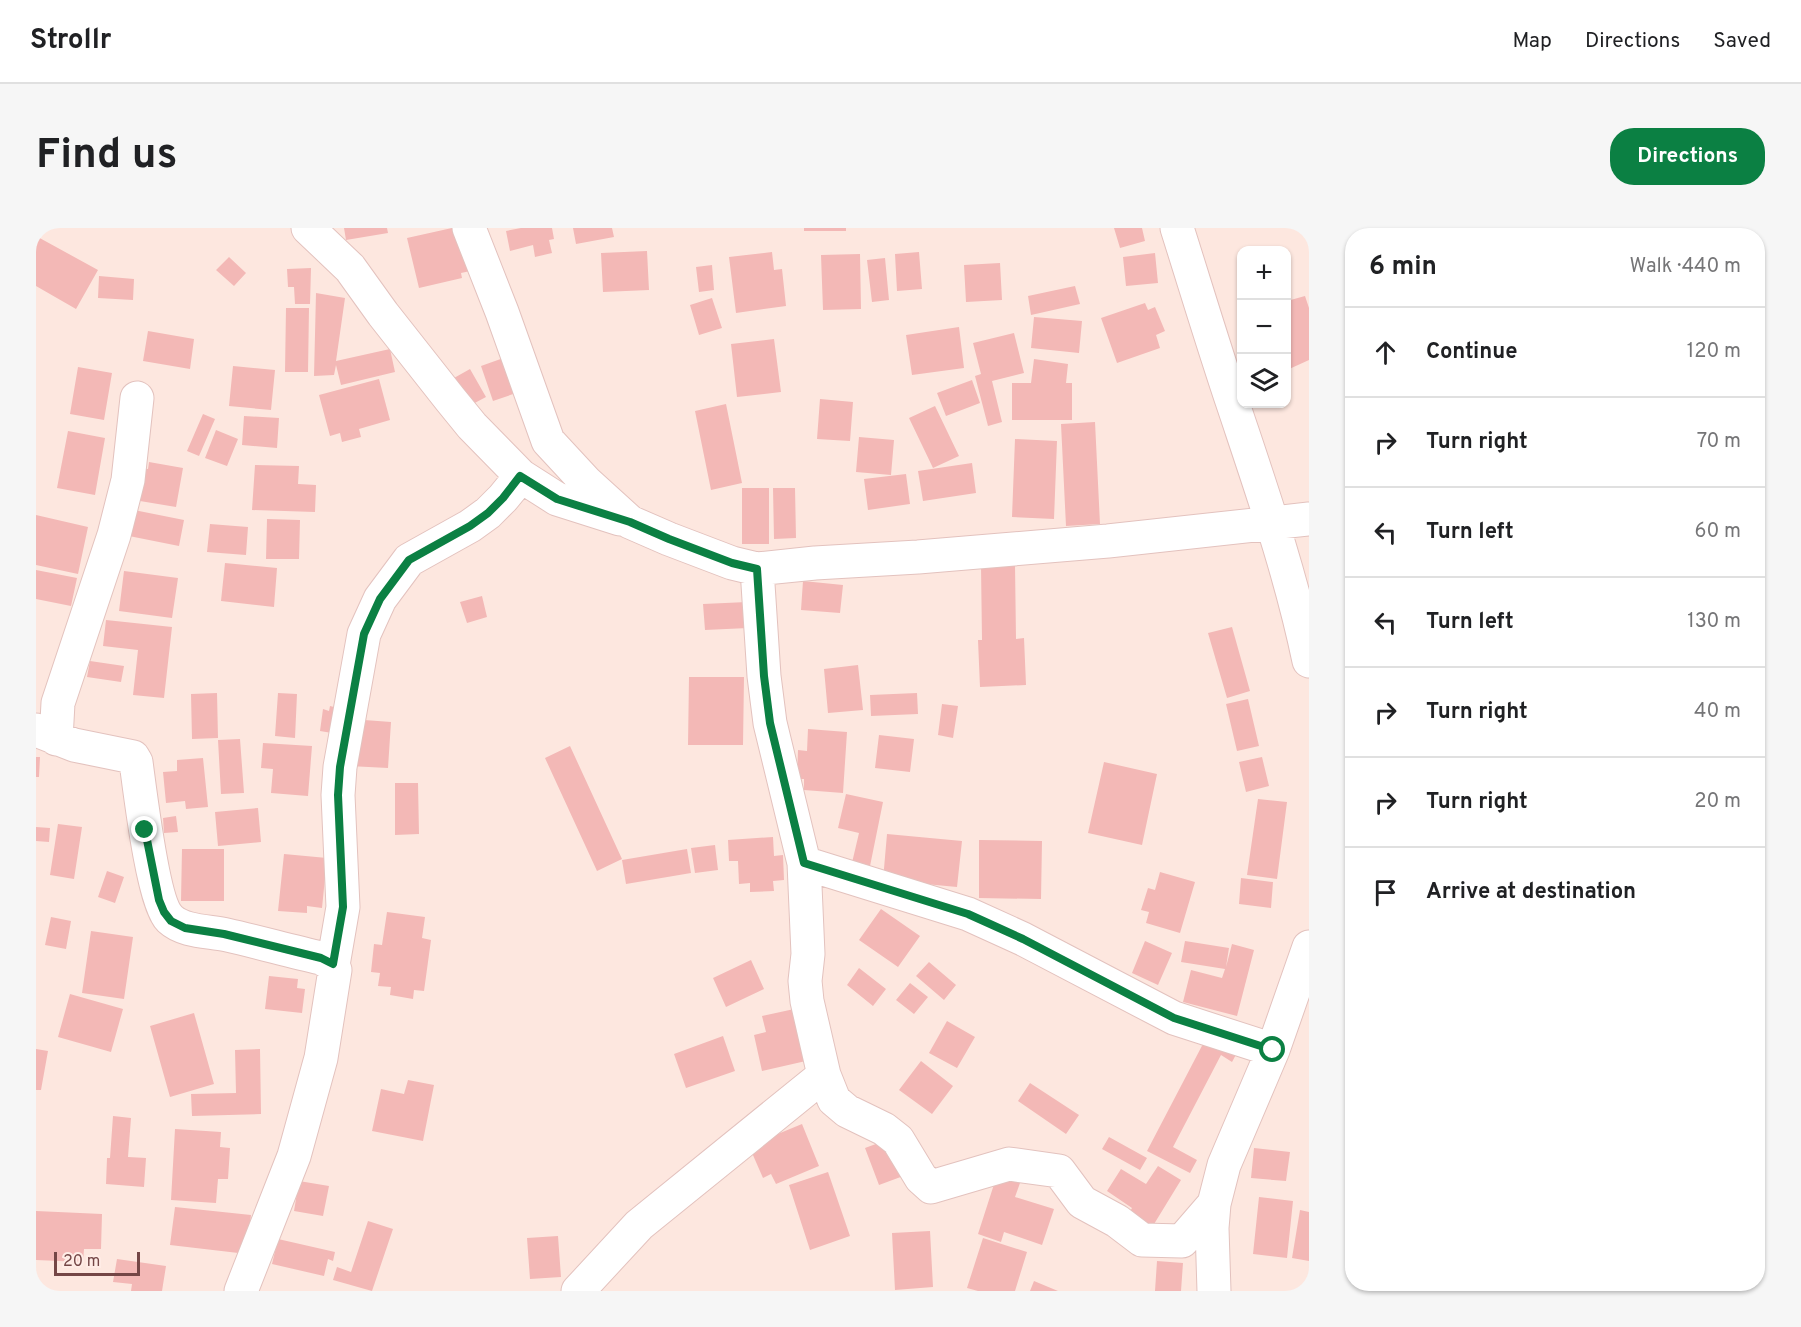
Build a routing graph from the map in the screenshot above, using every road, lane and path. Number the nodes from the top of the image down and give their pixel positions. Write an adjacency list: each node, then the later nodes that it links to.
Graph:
1 (308, 228): 5 (street)
2 (469, 228): 7 (street)
3 (1177, 228): 8 (street)
4 (137, 399): 11 (street)
5 (520, 476): 7 (street); 14 (street)
6 (1309, 519): 8 (street)
7 (630, 522): 9 (street)
8 (1273, 525): 9 (street); 10 (street)
9 (757, 569): 12 (street)
10 (1309, 661)
11 (46, 735): 14 (street)
12 (804, 863): 15 (street); 16 (street)
13 (1309, 947): 15 (street)
14 (333, 964): 18 (street)
15 (1273, 1050): 17 (street)
16 (824, 1075): 17 (street); 19 (street)
17 (1214, 1204): 20 (street)
18 (242, 1291)
19 (578, 1291)
20 (1214, 1291)

